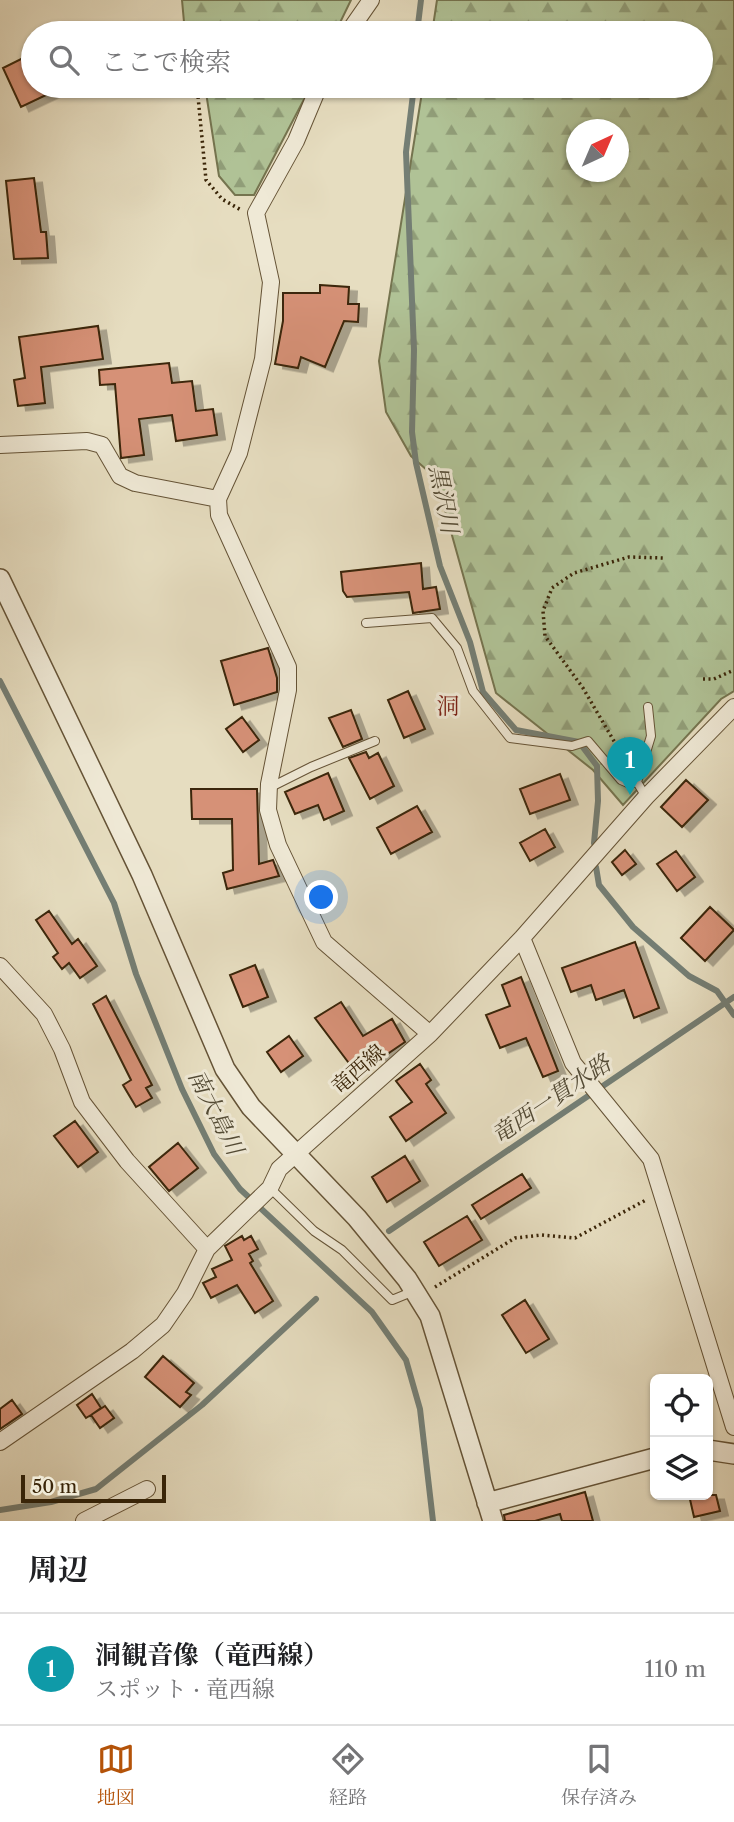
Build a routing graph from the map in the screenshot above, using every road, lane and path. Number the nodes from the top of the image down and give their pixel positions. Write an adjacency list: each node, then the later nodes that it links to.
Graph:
1 (371, 0): 2 (street)
2 (356, 21)
3 (198, 98): 5 (path)
4 (314, 98): 5 (street)
5 (256, 213): 7 (street)
6 (0, 445): 7 (street)
7 (218, 499): 17 (street)
8 (663, 558): 16 (path)
9 (0, 579): 22 (street)
10 (366, 623): 16 (lane)
11 (734, 670): 12 (path)
12 (703, 679)
13 (648, 706): 16 (lane)
14 (734, 707): 18 (street, 竜西線)
15 (375, 741): 17 (lane)
16 (637, 782): 18 (lane)
17 (269, 788): 21 (street)
18 (646, 797): 19 (street, 竜西線)
19 (522, 938): 21 (street, 竜西線); 24 (street)
20 (0, 966): 25 (street)
21 (430, 1034): 22 (street, 竜西線)
22 (294, 1154): 23 (street, 竜西線); 26 (street)
23 (270, 1188): 25 (street, 竜西線); 26 (lane)
24 (663, 1191): 26 (path); 27 (street)
25 (207, 1249): 28 (street, 竜西線)
26 (416, 1294): 33 (street)
27 (734, 1427)
28 (0, 1442)
29 (713, 1451): 30 (street)
30 (734, 1454)
31 (650, 1460): 33 (street)
32 (147, 1489): 34 (street)
33 (490, 1512)
34 (84, 1521)

